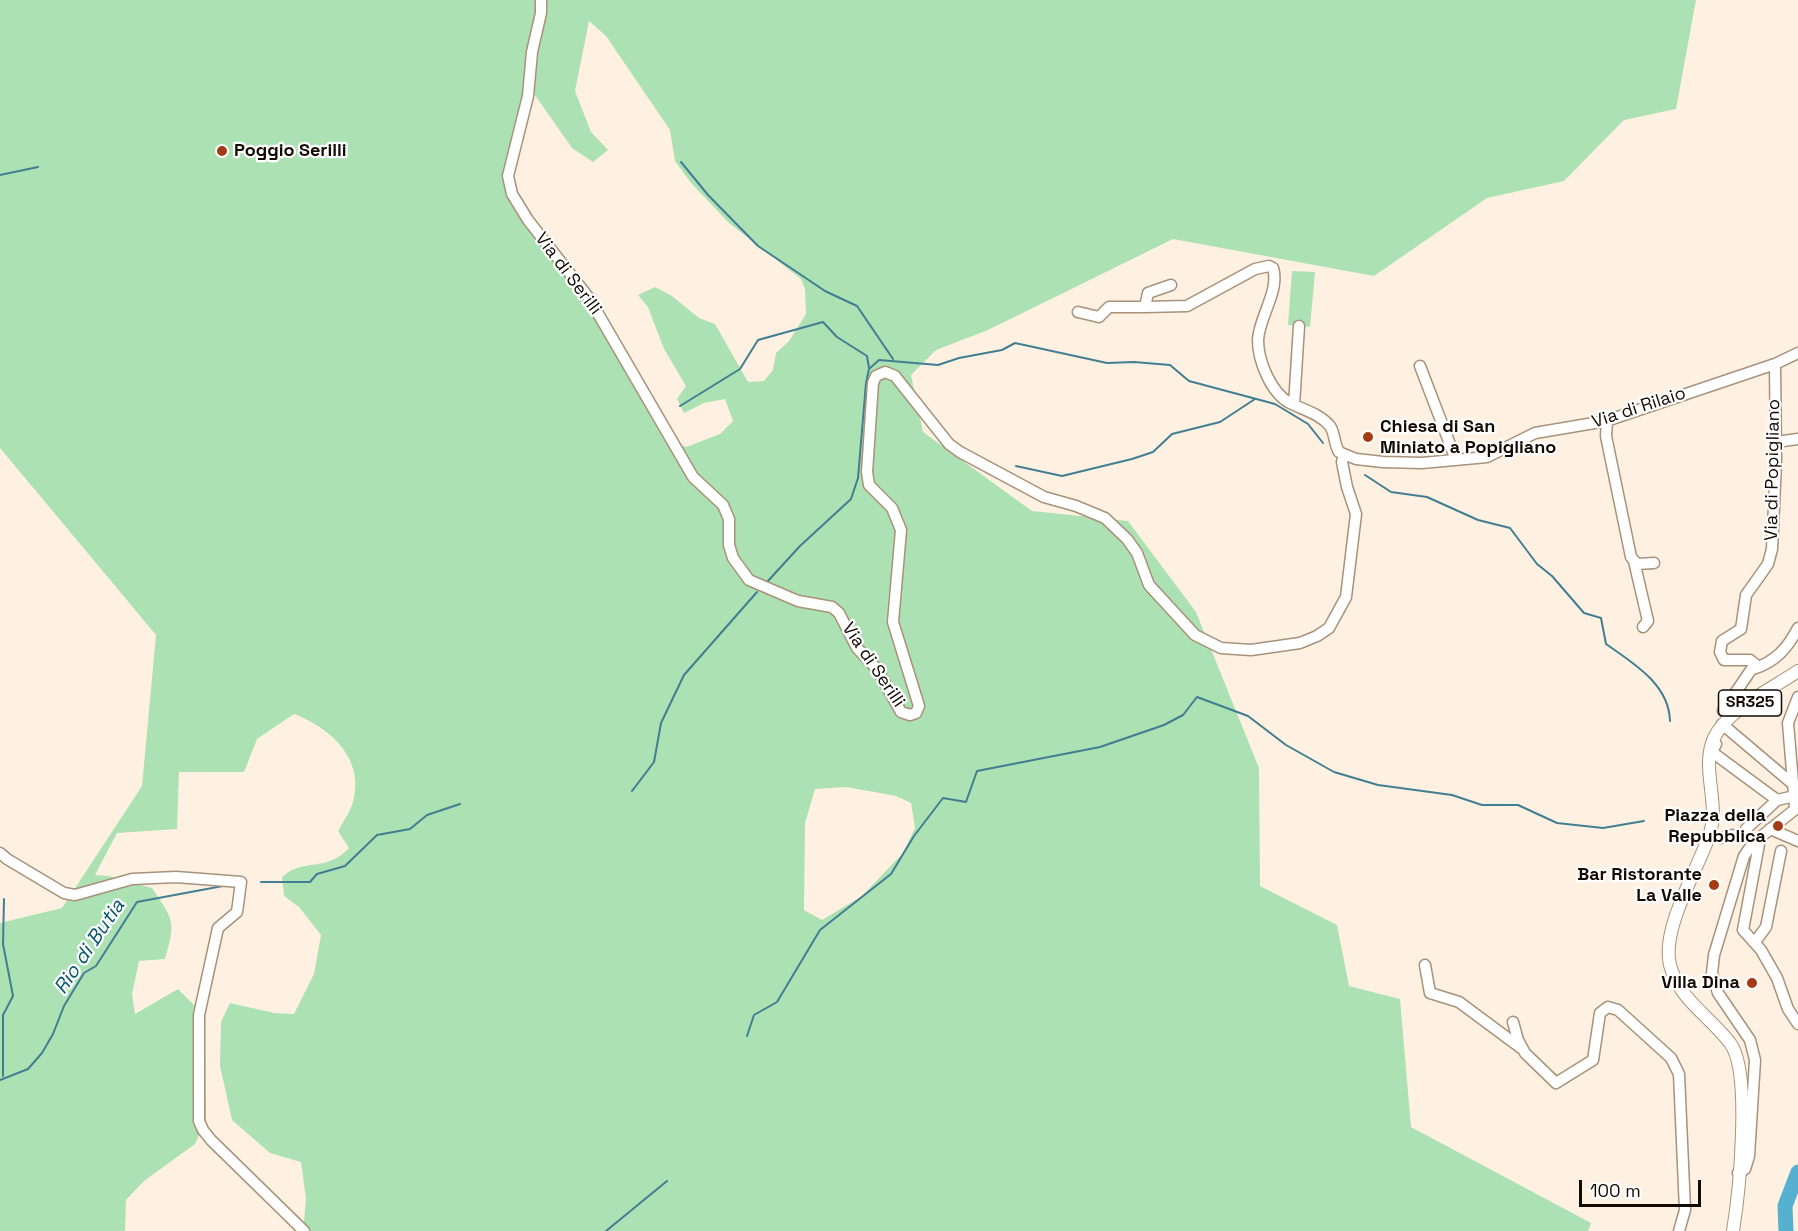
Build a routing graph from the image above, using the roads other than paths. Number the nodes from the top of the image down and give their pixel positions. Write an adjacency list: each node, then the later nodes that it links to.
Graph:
1 (541, 0): 13 (street, Via di Serilli)
2 (1171, 285): 3 (street)
3 (1145, 307): 4 (street); 9 (street)
4 (1078, 312)
5 (1299, 326): 9 (street)
6 (1798, 353): 7 (street, Via di Rilaio)
7 (1775, 364): 10 (street, Via di Rilaio); 12 (street, Via di Popigliano)
8 (1420, 366): 14 (street)
9 (1294, 405): 13 (street)
10 (1607, 421): 14 (street, Via di Rilaio); 15 (street)
11 (1798, 439): 12 (street)
12 (1776, 442): 19 (street, Via di Popigliano)
13 (1344, 455): 14 (street, Via di Rilaio)
14 (1456, 460)
15 (1634, 561): 16 (street); 17 (street)
16 (1654, 563)
17 (1643, 627)
18 (1798, 628): 19 (street)
19 (1753, 669): 22 (street)
20 (1798, 670): 22 (main road, SR325)
21 (1798, 697): 24 (street)
22 (1727, 720): 23 (main road, SR325); 24 (street)
23 (1710, 747): 25 (street); 28 (main road, SR325)
24 (1796, 799): 25 (street); 29 (street)
25 (1781, 800): 26 (street)
26 (1746, 829)
27 (1732, 835): 28 (street)
28 (1710, 836): 38 (main road, SR325)
29 (1760, 838): 30 (street); 33 (street); 38 (street)
30 (1798, 841)
31 (1781, 851): 33 (street)
32 (0, 853): 39 (street)
33 (1755, 942): 36 (street)
34 (1425, 965): 37 (street)
35 (1513, 1023): 37 (street)
36 (1798, 1024)
37 (1525, 1053): 40 (street)
38 (1738, 1173): 41 (main road, SR325)
39 (304, 1231)
40 (1679, 1231)
41 (1733, 1231)

